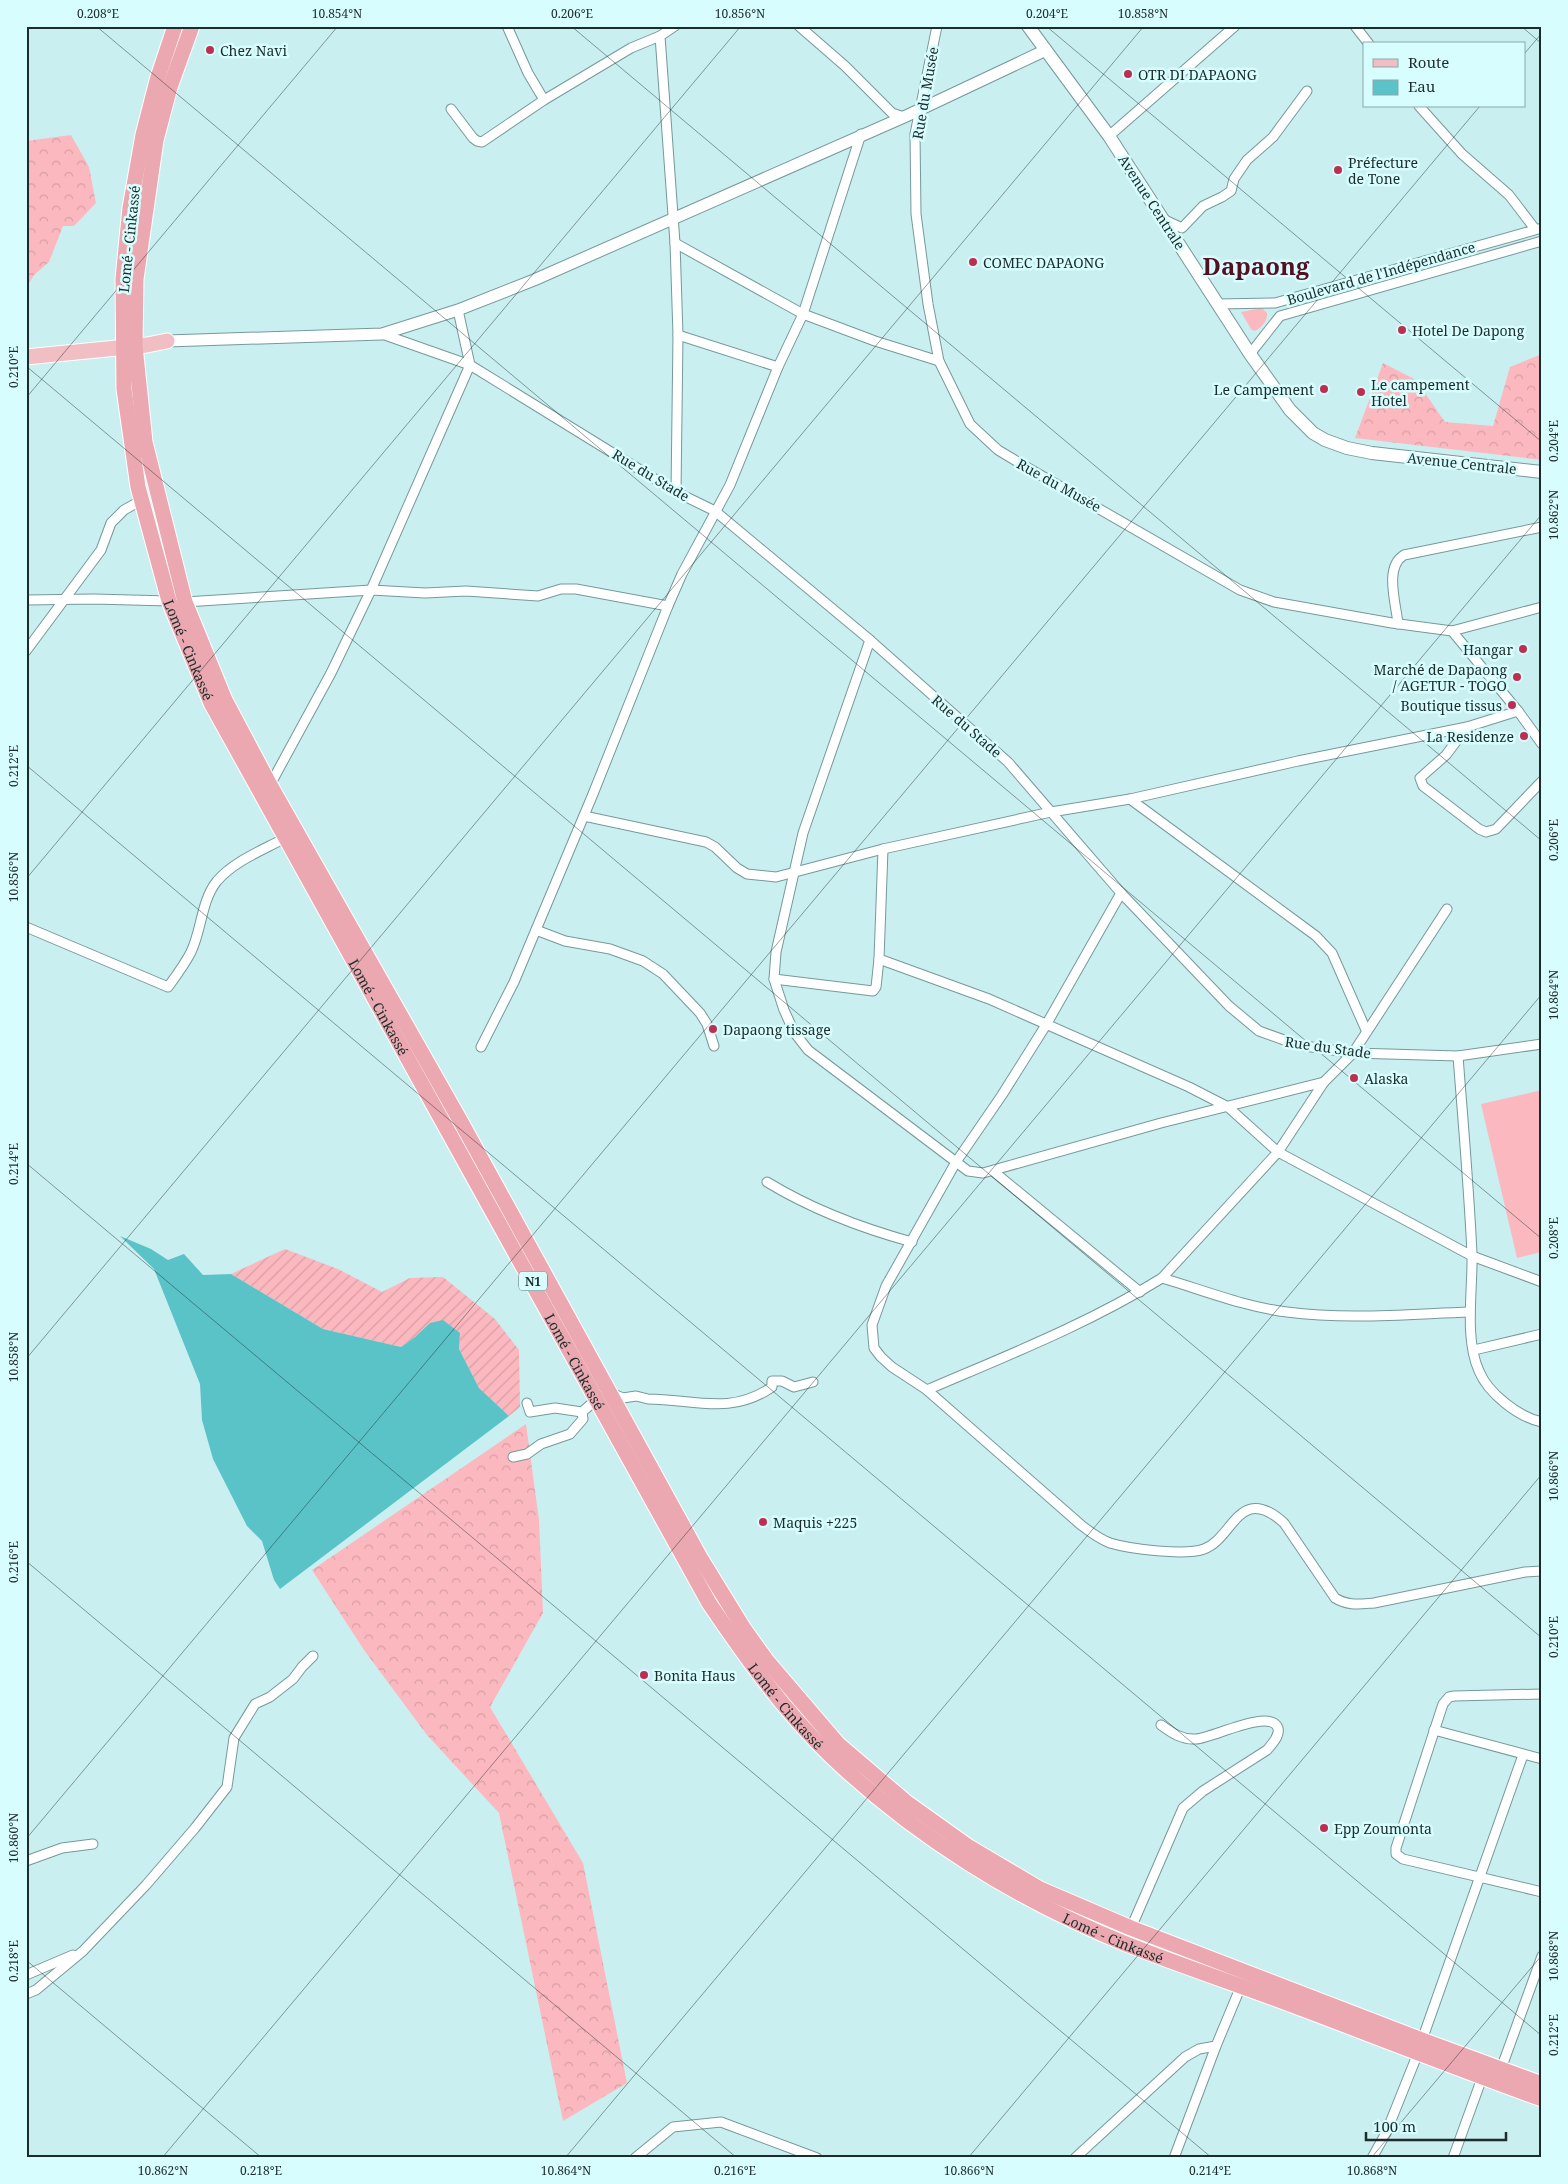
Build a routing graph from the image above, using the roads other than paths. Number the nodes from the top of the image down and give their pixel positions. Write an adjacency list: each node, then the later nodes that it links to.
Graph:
1 (175, 26): 34 (highway, Lomé - Cinkassé / N1)
2 (192, 26): 34 (highway, Lomé - Cinkassé / N1)
3 (675, 26): 10 (street)
4 (799, 26): 18 (street)
5 (937, 26): 17 (street, Rue du Musée)
6 (1028, 26): 12 (main road, Avenue Centrale)
7 (1235, 26): 20 (street)
8 (1355, 26): 11 (street)
9 (509, 27): 14 (street)
10 (660, 36): 14 (street); 21 (street)
11 (1367, 42)
12 (1046, 50): 17 (street); 20 (main road, Avenue Centrale)
13 (1307, 92): 22 (street)
14 (544, 100): 16 (street)
15 (1421, 108): 23 (street)
16 (450, 109)
17 (919, 110): 18 (street); 38 (street, Rue du Musée)
18 (904, 117): 19 (street)
19 (861, 134): 21 (street); 30 (street)
20 (1109, 136): 22 (main road, Avenue Centrale)
21 (673, 218): 25 (street); 29 (street)
22 (1162, 218): 28 (main road, Avenue Centrale)
23 (1539, 228): 26 (street, Boulevard de l'Indépendance)
24 (1542, 241): 27 (street, Boulevard de l'Indépendance)
25 (675, 243): 30 (street); 32 (street)
26 (1485, 243): 27 (street); 28 (street, Boulevard de l'Indépendance)
27 (1488, 256): 36 (street, Boulevard de l'Indépendance)
28 (1218, 304): 36 (main road, Avenue Centrale)
29 (458, 310): 31 (street); 39 (street)
30 (803, 314): 38 (street); 40 (street)
31 (382, 334): 33 (street); 39 (street, Rue du Stade)
32 (678, 335): 40 (street); 42 (street)
33 (168, 341): 34 (main road)
34 (129, 344): 35 (main road); 37 (main road); 43 (highway, Lomé - Cinkassé / N1); 50 (highway, Lomé - Cinkassé / N1)
35 (26, 349)
36 (1250, 354): 41 (main road, Avenue Centrale)
37 (26, 357)
38 (939, 361): 53 (street, Rue du Musée)
39 (470, 365): 42 (street, Rue du Stade); 46 (street)
40 (778, 367): 44 (street)
41 (1542, 472)
42 (676, 492): 44 (street, Rue du Stade)
43 (142, 500): 48 (street); 49 (highway, Lomé - Cinkassé / N1)
44 (715, 511): 51 (street); 55 (street, Rue du Stade)
45 (1542, 527): 53 (street)
46 (371, 590): 50 (street); 51 (street); 62 (street)
47 (26, 600): 48 (street)
48 (64, 600): 49 (street); 56 (street)
49 (169, 601): 62 (highway, Lomé - Cinkassé / N1)
50 (185, 602): 62 (highway, Lomé - Cinkassé / N1)
51 (668, 606): 65 (street)
52 (1542, 607): 54 (street, Rue du Musée)
53 (1398, 624): 54 (street, Rue du Musée)
54 (1452, 631): 57 (street)
55 (870, 640): 64 (street, Rue du Stade); 68 (street)
56 (26, 651)
57 (1518, 711): 58 (street); 59 (street)
58 (1467, 727): 61 (street); 63 (street)
59 (1538, 732): 60 (street)
60 (1542, 744)
61 (1542, 781)
62 (265, 789): 66 (highway, Lomé - Cinkassé / N1); 98 (highway, Lomé - Cinkassé / N1)
63 (1130, 799): 64 (street); 76 (street)
64 (1051, 812): 67 (street); 69 (street, Rue du Stade)
65 (584, 816): 68 (street); 72 (street)
66 (285, 838): 71 (street); 98 (highway, Lomé - Cinkassé / N1)
67 (884, 849): 68 (street); 73 (street)
68 (794, 871): 74 (street)
69 (1120, 893): 75 (street); 80 (street, Rue du Stade)
70 (1447, 908): 76 (street)
71 (26, 928)
72 (536, 930): 78 (street); 79 (street)
73 (879, 959): 74 (street); 75 (street)
74 (774, 979): 85 (street)
75 (1046, 1025): 83 (street); 85 (street)
76 (1366, 1030): 80 (street)
77 (1542, 1044): 81 (street, Rue du Stade)
78 (714, 1046)
79 (481, 1047)
80 (1353, 1053): 81 (street, Rue du Stade); 82 (street)
81 (1458, 1056): 89 (street)
82 (1324, 1082): 83 (street); 84 (street)
83 (1228, 1107): 84 (street); 86 (street)
84 (1278, 1152): 89 (street); 90 (street)
85 (956, 1162): 86 (street); 88 (street)
86 (993, 1171): 92 (street)
87 (767, 1182): 88 (street)
88 (912, 1242): 97 (street)
89 (1472, 1256): 91 (street); 93 (street)
90 (1162, 1278): 92 (street); 93 (street)
91 (1542, 1282)
92 (1140, 1292): 97 (street)
93 (1470, 1312): 95 (street)
94 (1542, 1334): 95 (street)
95 (1474, 1350): 101 (street)
96 (813, 1382): 98 (street)
97 (927, 1390): 103 (street)
98 (603, 1396): 100 (street); 108 (highway, Lomé - Cinkassé / N1)
99 (527, 1403): 100 (street)
100 (582, 1412): 102 (street)
101 (1542, 1422)
102 (513, 1457)
103 (1542, 1571)
104 (313, 1656): 116 (street)
105 (1542, 1694): 107 (street)
106 (1161, 1725): 115 (street)
107 (1434, 1730): 109 (street); 113 (street)
108 (834, 1749): 115 (highway, Lomé - Cinkassé / N1); 119 (highway, Lomé - Cinkassé / N1)
109 (1523, 1755): 110 (street); 113 (street)
110 (1542, 1760)
111 (93, 1844): 112 (street)
112 (26, 1861)
113 (1478, 1878): 114 (street); 123 (street)
114 (1542, 1892)
115 (1131, 1928): 121 (highway, Lomé - Cinkassé / N1)
116 (83, 1951): 118 (street); 120 (street)
117 (1542, 1956): 124 (street)
118 (26, 1976)
119 (1241, 1986): 121 (highway, Lomé - Cinkassé / N1); 122 (street)
120 (26, 1994)
121 (1316, 2007): 123 (highway, Lomé - Cinkassé / N1)
122 (1216, 2046): 130 (street); 131 (street)
123 (1420, 2046): 124 (highway, Lomé - Cinkassé / N1); 125 (highway, Lomé - Cinkassé / N1); 132 (street)
124 (1501, 2069): 126 (highway, Lomé - Cinkassé / N1)
125 (1482, 2078): 127 (highway, Lomé - Cinkassé / N1); 133 (street)
126 (1542, 2084)
127 (1542, 2100)
128 (636, 2158): 129 (street)
129 (817, 2158)
130 (1075, 2158)
131 (1174, 2158)
132 (1372, 2158)
133 (1453, 2158)

